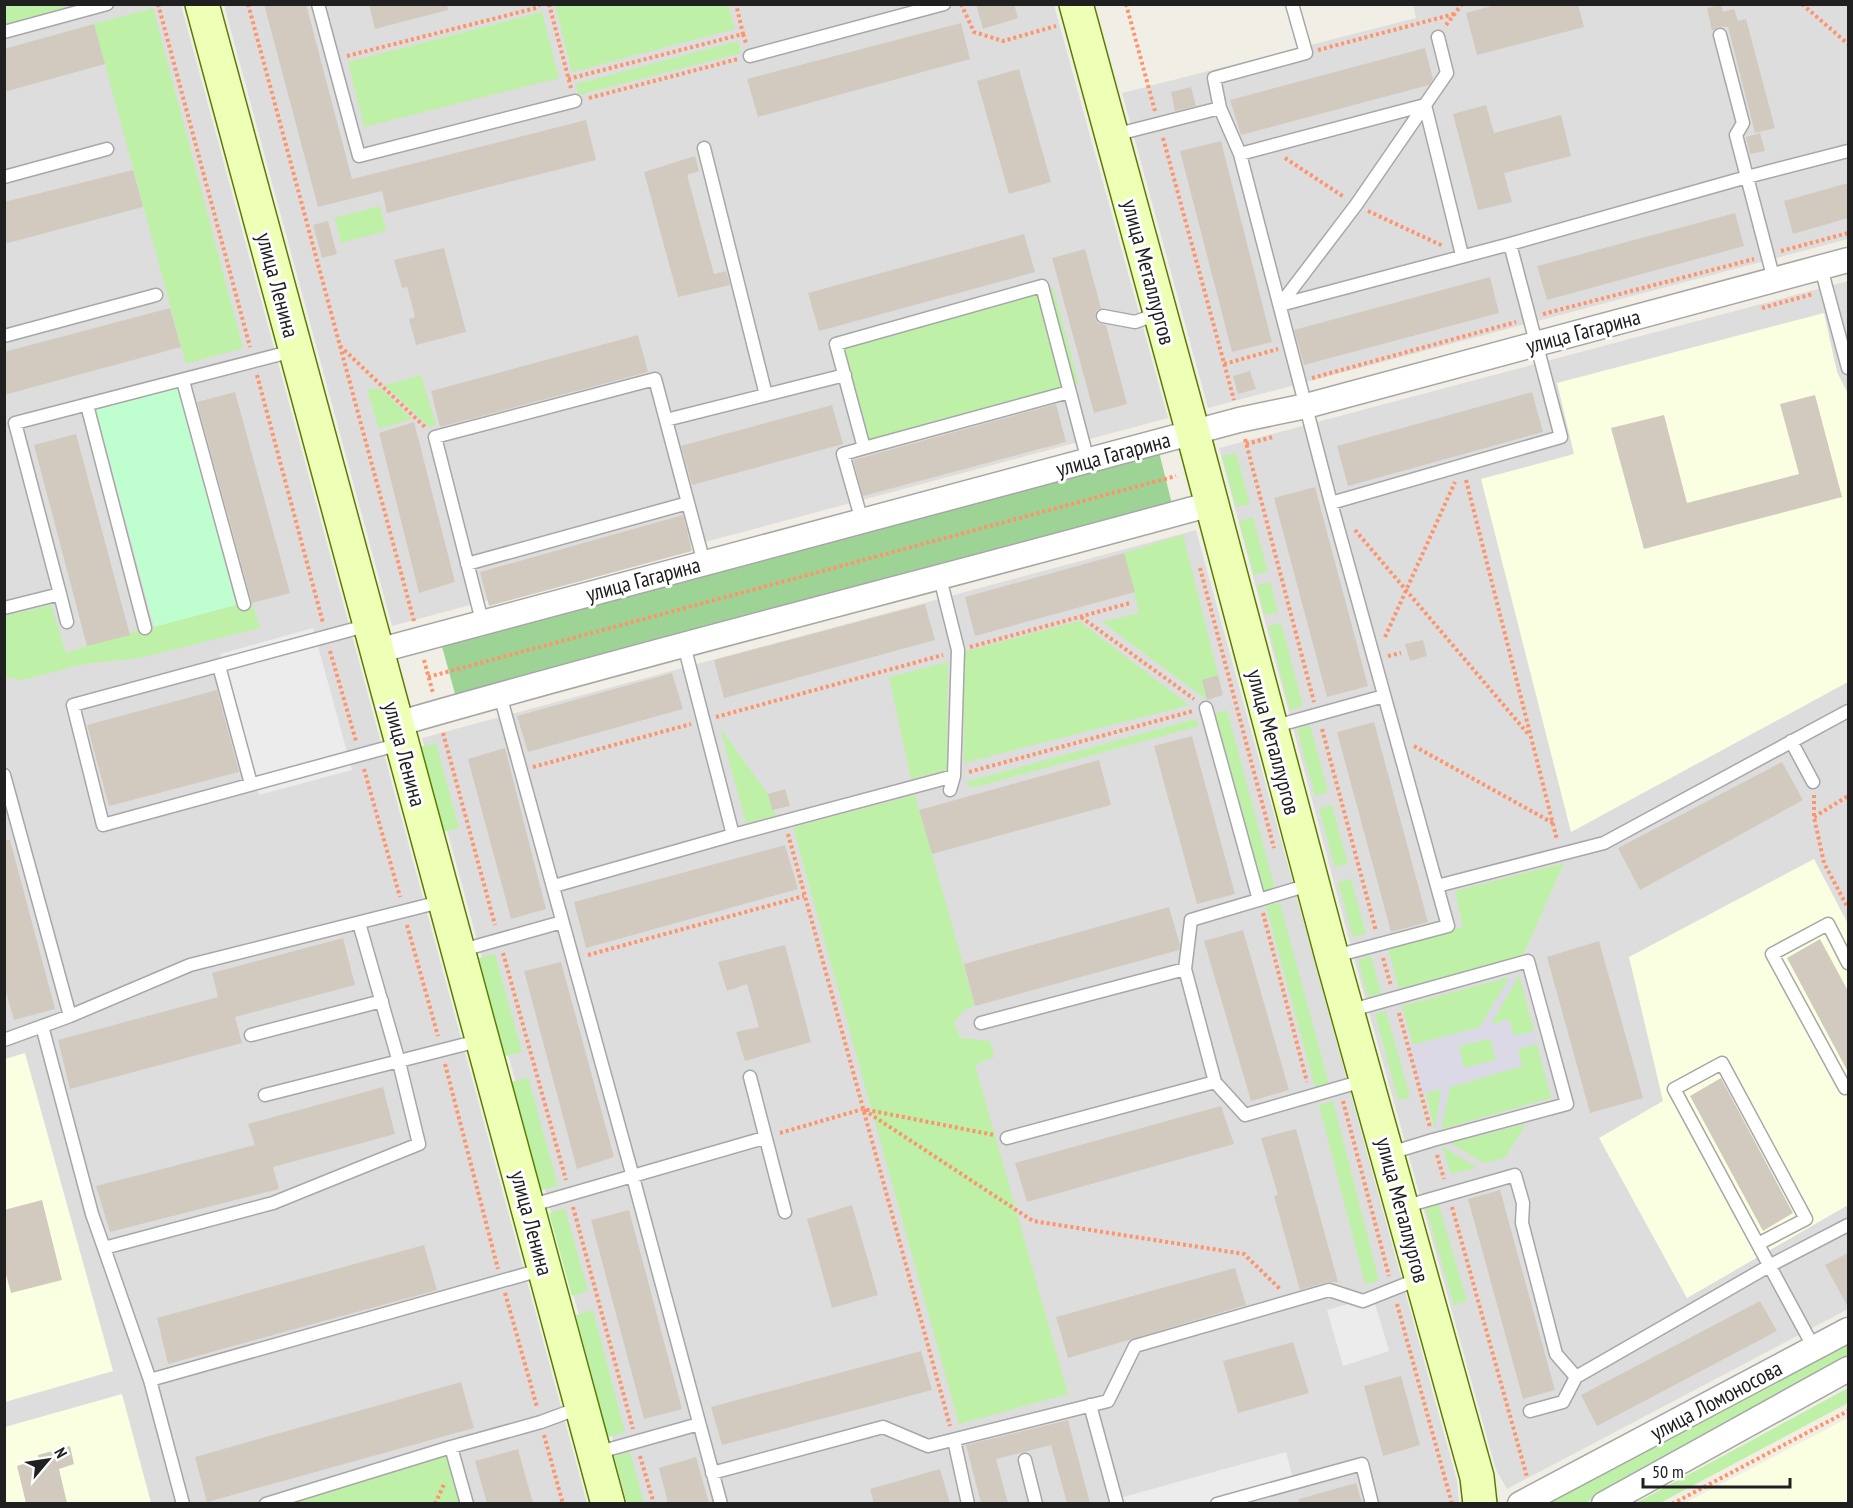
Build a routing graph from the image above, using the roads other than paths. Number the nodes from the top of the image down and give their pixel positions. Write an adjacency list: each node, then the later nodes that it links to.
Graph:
1 (107, 4): 6 (lane)
2 (202, 4): 33 (street, улица Ленина)
3 (318, 4): 12 (lane)
4 (944, 4): 11 (lane)
5 (1293, 4): 14 (lane)
6 (70, 10): 8 (lane)
7 (1066, 15): 15 (street, улица Металлургов)
8 (4, 32)
9 (1720, 35): 21 (lane)
10 (1438, 37): 13 (lane)
11 (750, 56)
12 (574, 101)
13 (1425, 105): 19 (lane); 23 (lane); 28 (lane)
14 (1220, 108): 15 (lane); 19 (lane)
15 (1112, 135): 29 (street, улица Металлургов)
16 (704, 148): 38 (lane)
17 (107, 149): 20 (lane)
18 (1848, 152): 21 (lane)
19 (1240, 154): 28 (lane)
20 (4, 177)
21 (1747, 177): 22 (lane); 26 (lane)
22 (1510, 244): 23 (lane); 32 (lane)
23 (1462, 255): 28 (lane)
24 (1848, 260): 25 (street, улица Гагарина)
25 (1821, 268): 26 (street, улица Гагарина); 34 (lane)
26 (1774, 280): 32 (street, улица Гагарина)
27 (156, 295): 31 (lane)
28 (1280, 305): 40 (lane)
29 (1160, 313): 30 (lane); 42 (street, улица Металлургов)
30 (1103, 316)
31 (4, 336)
32 (1537, 344): 40 (street, улица Гагарина); 45 (lane)
33 (296, 350): 36 (lane); 58 (street, улица Ленина)
34 (1848, 364)
35 (845, 375): 37 (lane); 38 (lane); 43 (lane)
36 (183, 381): 39 (lane); 53 (lane)
37 (1069, 392): 43 (lane); 44 (lane)
38 (765, 395): 41 (lane)
39 (87, 405): 52 (lane); 57 (lane)
40 (1306, 406): 42 (street, улица Гагарина); 45 (lane)
41 (666, 420): 46 (lane); 50 (lane)
42 (1193, 433): 44 (street, улица Гагарина); 47 (street, улица Металлургов)
43 (864, 448): 48 (lane)
44 (1088, 461): 48 (street, улица Гагарина)
45 (1331, 502): 62 (lane)
46 (688, 503): 49 (lane); 50 (lane)
47 (1211, 504): 51 (street); 65 (street, улица Металлургов)
48 (862, 521): 49 (street, улица Гагарина)
49 (704, 563): 55 (street, улица Гагарина)
50 (467, 564): 55 (lane)
51 (940, 578): 59 (street); 69 (lane)
52 (60, 594): 54 (lane); 56 (lane)
53 (244, 604)
54 (4, 608)
55 (482, 621): 58 (street, улица Гагарина)
56 (67, 622)
57 (146, 628)
58 (374, 638): 60 (lane); 66 (street, улица Ленина)
59 (684, 645): 61 (street); 73 (lane)
60 (219, 666): 71 (lane); 71 (lane)
61 (500, 695): 66 (street); 75 (lane)
62 (1384, 696): 65 (lane); 76 (lane)
63 (1206, 708): 77 (lane)
64 (1848, 711): 67 (lane)
65 (1270, 728): 74 (street, улица Металлургов)
66 (399, 733): 71 (lane); 78 (street, улица Ленина)
67 (1791, 741): 70 (lane); 76 (lane)
68 (4, 775): 87 (lane)
69 (954, 776): 72 (lane); 73 (lane)
70 (1813, 782)
71 (251, 784)
72 (950, 790)
73 (734, 835): 75 (lane)
74 (1313, 884): 77 (lane); 82 (street, улица Металлургов)
75 (554, 886): 79 (lane)
76 (1437, 886): 82 (lane)
77 (1259, 900): 84 (lane)
78 (445, 901): 80 (lane); 81 (street, улица Ленина)
79 (562, 922): 81 (lane); 102 (lane)
80 (359, 923): 85 (lane); 87 (lane)
81 (458, 951): 92 (street, улица Ленина)
82 (1332, 957): 86 (street, улица Металлургов)
83 (1848, 963): 97 (lane)
84 (1185, 969): 88 (lane); 96 (lane)
85 (382, 1001): 90 (lane); 93 (lane)
86 (1347, 1011): 95 (street, улица Металлургов); 101 (lane)
87 (70, 1016): 89 (lane)
88 (981, 1023)
89 (42, 1026): 91 (lane); 108 (lane)
90 (251, 1035)
91 (4, 1040)
92 (483, 1040): 93 (lane); 103 (street, улица Ленина)
93 (399, 1062): 98 (lane); 108 (lane)
94 (750, 1077): 99 (lane)
95 (1367, 1079): 96 (lane); 101 (street, улица Металлургов)
96 (1215, 1082): 100 (lane)
97 (1845, 1088)
98 (265, 1095)
99 (764, 1138): 102 (lane); 105 (lane)
100 (1007, 1138)
101 (1387, 1154): 104 (street, улица Металлургов)
102 (633, 1177): 103 (lane); 120 (lane)
103 (528, 1206): 110 (street, улица Ленина)
104 (1403, 1207): 111 (street, улица Металлургов); 115 (lane)
105 (785, 1212)
106 (1848, 1225): 109 (lane)
107 (1758, 1245): 107 (lane); 109 (lane)
108 (104, 1248): 116 (lane)
109 (1769, 1266): 113 (lane); 115 (lane)
110 (545, 1269): 116 (lane); 118 (street, улица Ленина)
111 (1422, 1278): 117 (lane); 126 (street, улица Металлургов)
112 (1848, 1330): 113 (street, улица Ломоносова)
113 (1814, 1348): 127 (street, улица Ломоносова)
114 (1848, 1369): 138 (street, улица Ломоносова)
115 (1576, 1377): 119 (lane)
116 (150, 1380): 128 (lane)
117 (1090, 1405): 121 (lane); 135 (lane)
118 (582, 1407): 122 (lane); 123 (street, улица Ленина)
119 (1530, 1411)
120 (699, 1424): 123 (lane); 125 (lane)
121 (954, 1440): 125 (lane); 133 (lane)
122 (451, 1447): 129 (lane); 130 (lane)
123 (594, 1453): 131 (street, улица Ленина)
124 (1025, 1460): 134 (lane)
125 (712, 1473): 132 (lane)
126 (1483, 1495)
127 (1526, 1500)
128 (183, 1503)
129 (266, 1503)
130 (467, 1503)
131 (608, 1503)
132 (721, 1503)
133 (968, 1503)
134 (1036, 1503)
135 (1117, 1503)
136 (1217, 1503): 137 (lane)
137 (1372, 1503)
138 (1604, 1503)

